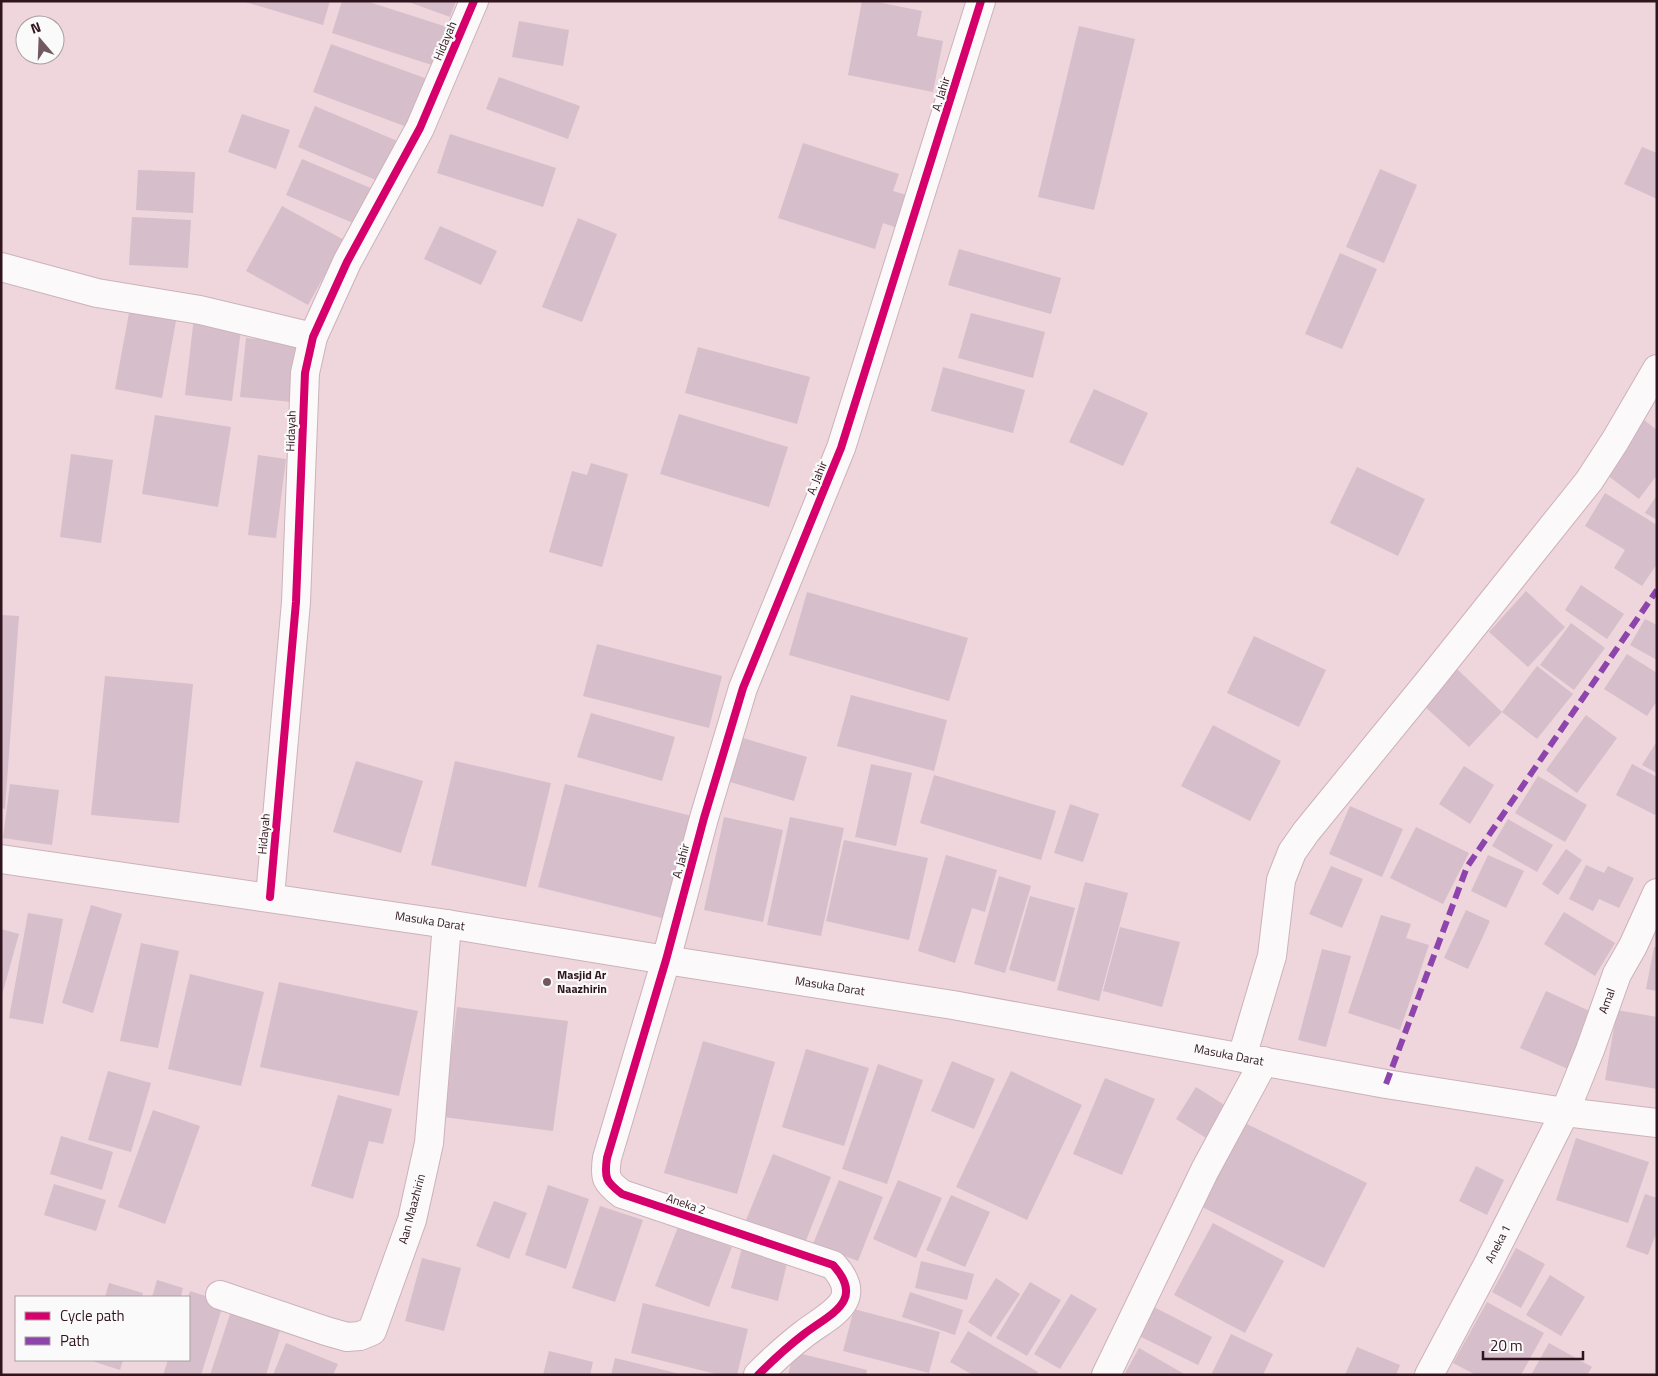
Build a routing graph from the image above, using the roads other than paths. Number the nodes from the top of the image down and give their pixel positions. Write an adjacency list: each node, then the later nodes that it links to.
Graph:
1 (474, 1): 4 (street, Hidayah)
2 (982, 1): 10 (street, A. Jahir)
3 (1, 267): 4 (street)
4 (313, 337): 8 (street, Hidayah)
5 (1657, 369): 11 (street)
6 (1, 859): 8 (street, Masuka Darat)
7 (1657, 893): 12 (street, Amal)
8 (270, 897): 9 (street, Masuka Darat)
9 (447, 924): 10 (street, Masuka Darat); 14 (street, Aan Maazhirin)
10 (666, 960): 11 (street, Masuka Darat); 15 (street, Aneka 2)
11 (1253, 1059): 12 (street, Masuka Darat); 16 (street)
12 (1565, 1112): 13 (street, Masuka Darat); 17 (street, Aneka 1)
13 (1657, 1123)
14 (220, 1294)
15 (758, 1375)
16 (1106, 1375)
17 (1429, 1375)

